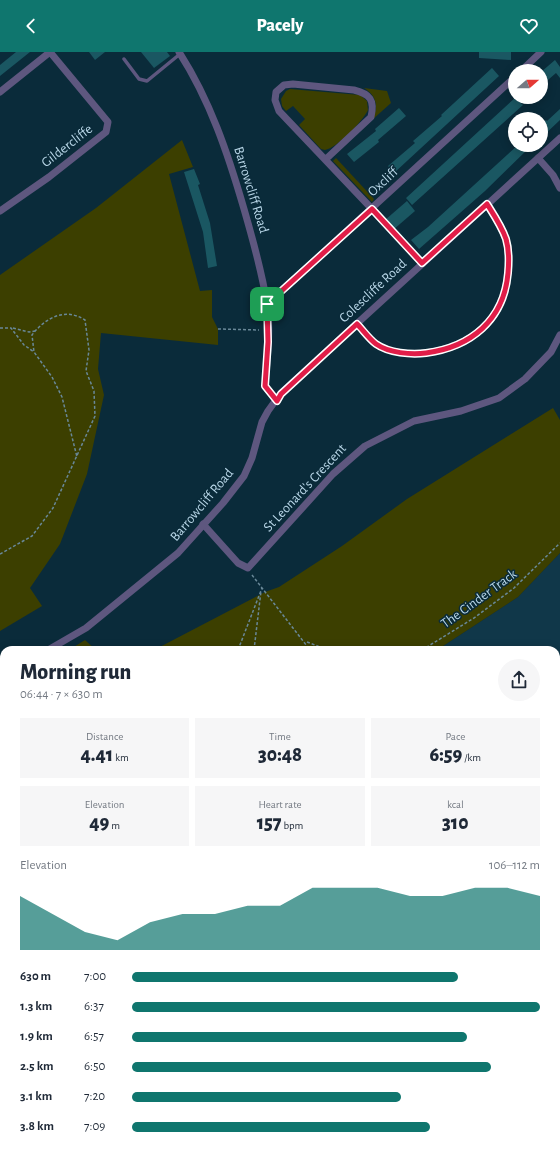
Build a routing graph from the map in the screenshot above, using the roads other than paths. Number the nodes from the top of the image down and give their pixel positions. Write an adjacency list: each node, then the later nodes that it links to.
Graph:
1 (50, 52): 7 (street); 14 (street, Gildercliffe)
2 (540, 52): 5 (street)
3 (179, 53): 4 (lane); 15 (street, Barrowcliff Road)
4 (124, 59)
5 (528, 64)
6 (508, 83): 13 (street, Oxcliff)
7 (0, 92)
8 (560, 138): 9 (street, Colescliffe Road)
9 (538, 158): 11 (street); 12 (street, Colescliffe Road)
10 (326, 159): 10 (street); 13 (street)
11 (560, 188)
12 (487, 204): 16 (street, Colescliffe Road); 16 (street)
13 (372, 209): 15 (street, Oxcliff)
14 (0, 211)
15 (267, 304): 18 (street, Barrowcliff Road)
16 (357, 324): 18 (street, Colescliffe Road)
17 (560, 335): 19 (street, St Leonard's Crescent)
18 (277, 401): 19 (street, Barrowcliff Road)
19 (203, 524): 20 (street, Barrowcliff Road)
20 (55, 646)

